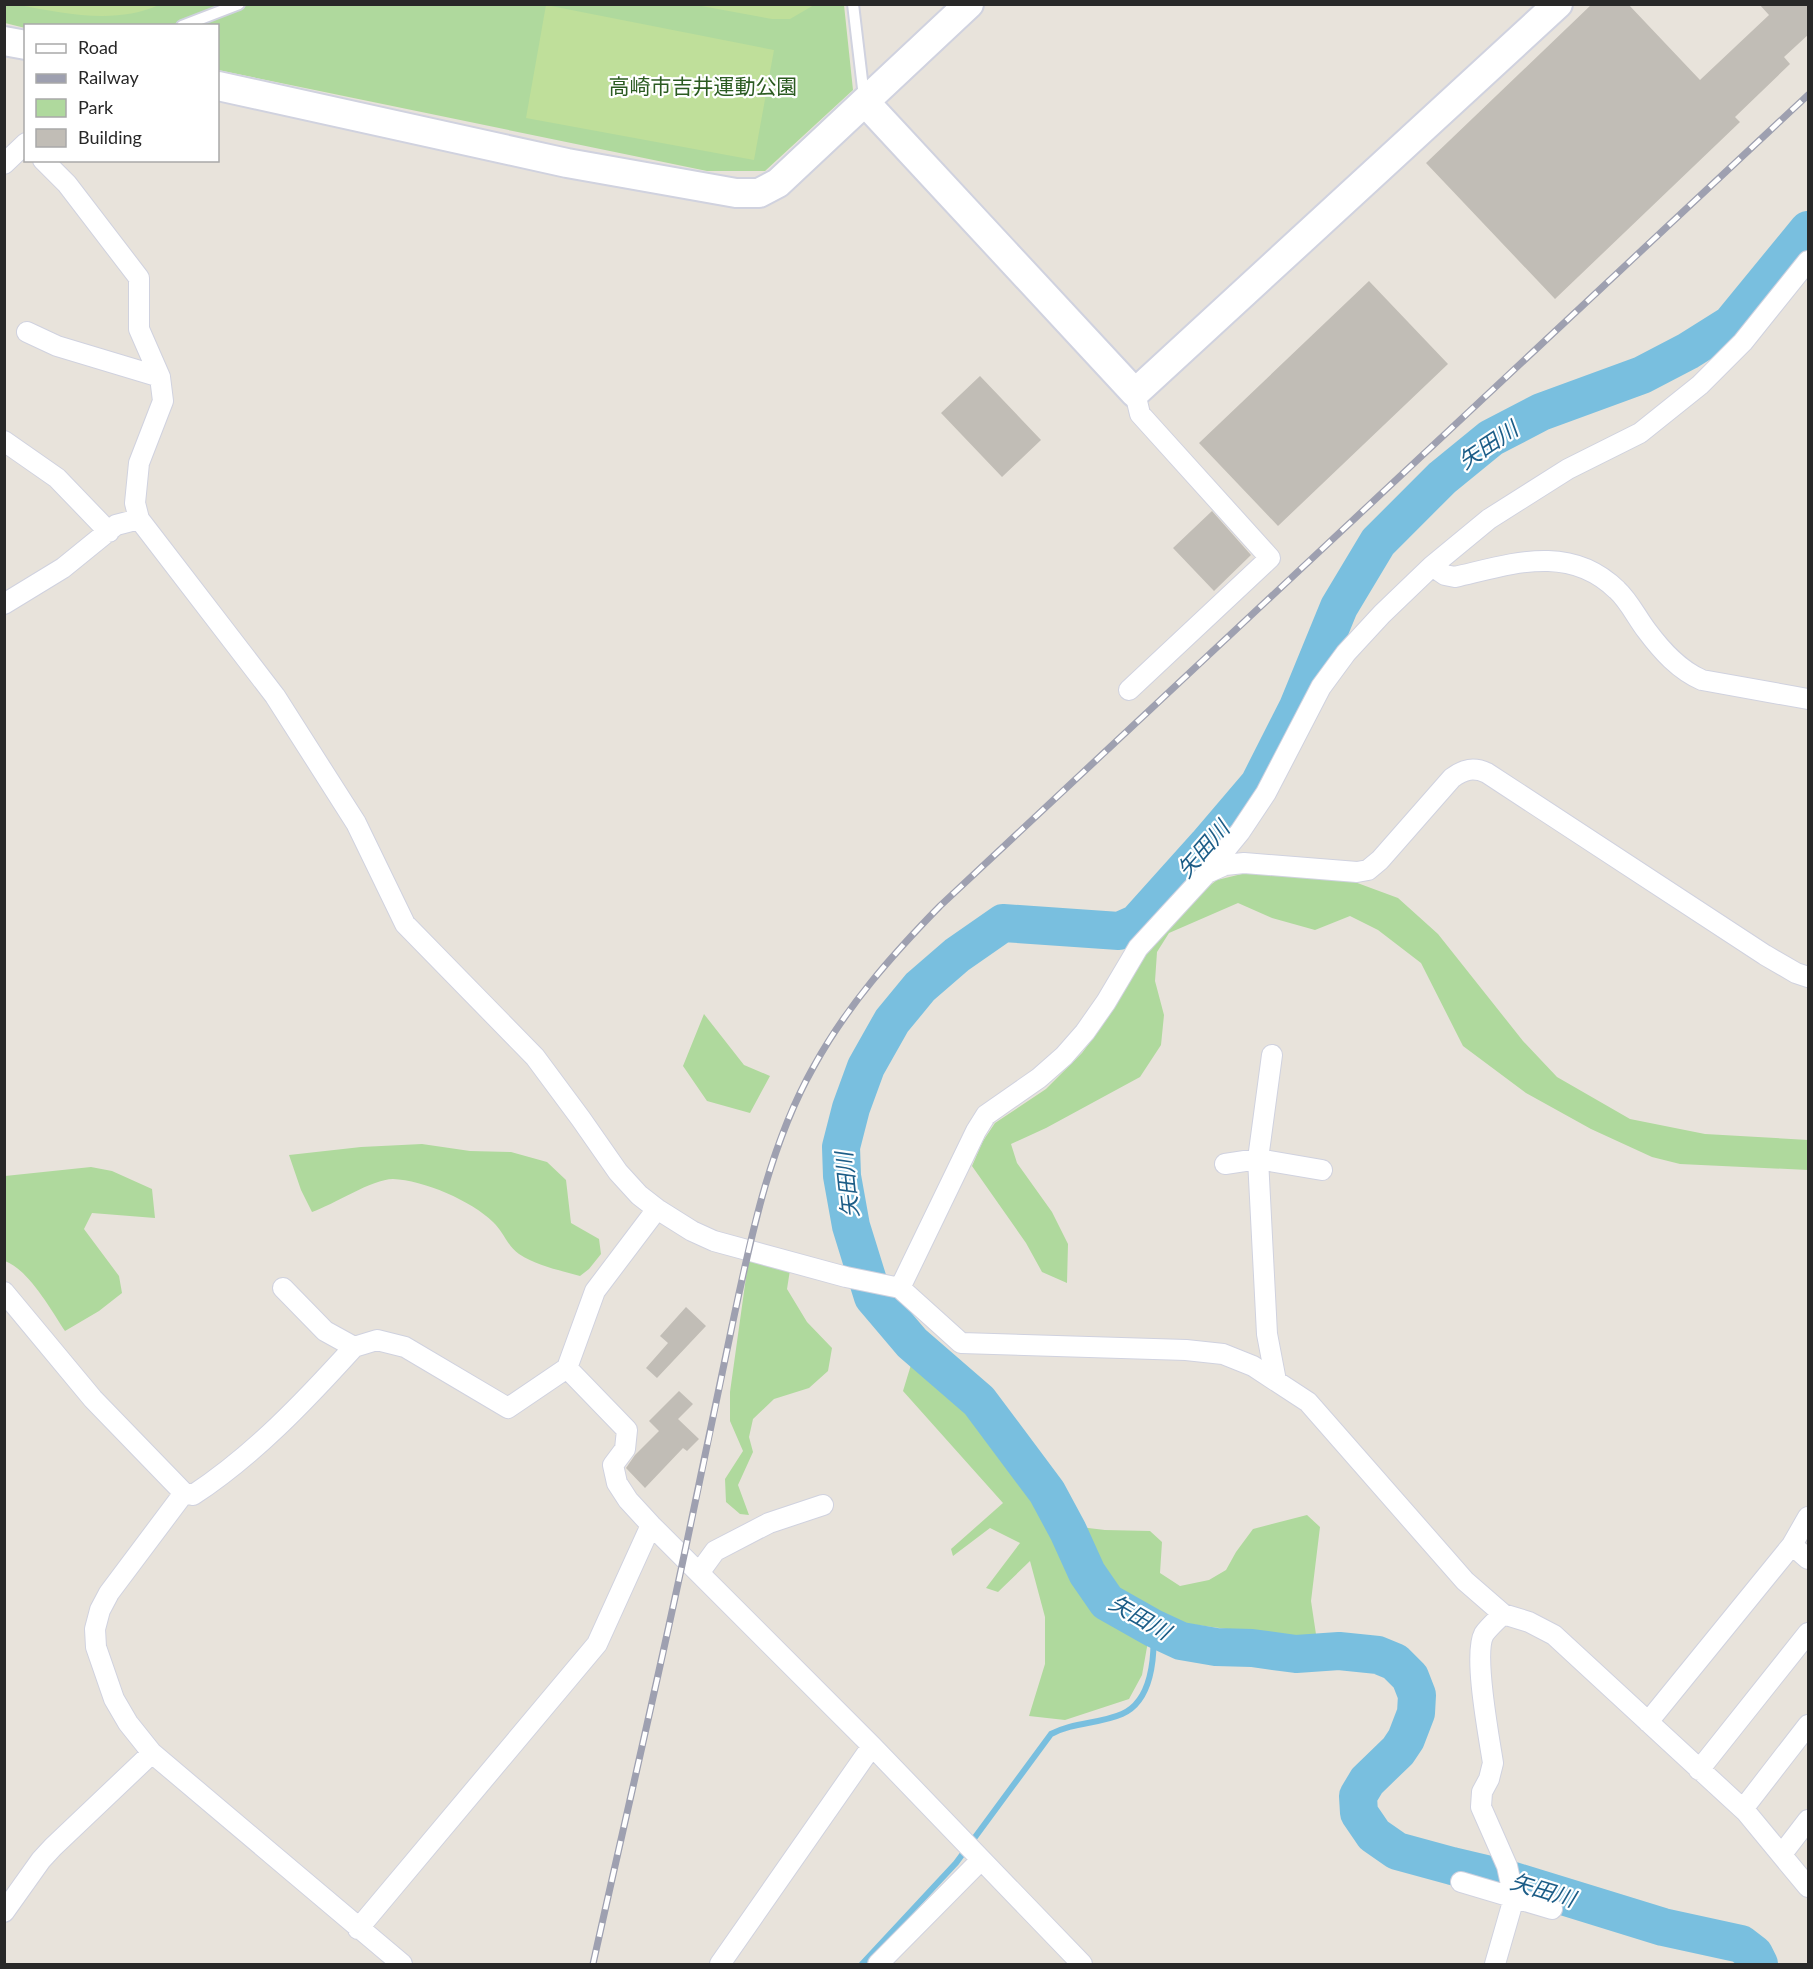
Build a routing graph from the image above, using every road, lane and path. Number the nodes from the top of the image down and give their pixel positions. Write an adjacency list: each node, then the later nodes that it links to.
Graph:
1 (239, 4): 5 (lane)
2 (853, 4): 9 (lane)
3 (969, 4): 9 (street)
4 (1558, 4): 16 (street)
5 (187, 24)
6 (4, 41): 7 (street)
7 (24, 45)
8 (219, 86): 9 (street)
9 (865, 102): 16 (street)
10 (24, 145): 12 (street)
11 (45, 162): 15 (street)
12 (4, 164)
13 (1809, 261): 20 (street)
14 (27, 332): 15 (street)
15 (160, 377): 18 (street)
16 (1135, 393): 22 (street)
17 (4, 441): 19 (street)
18 (139, 519): 19 (street); 30 (street)
19 (109, 531): 21 (street)
20 (1432, 566): 23 (street); 24 (street)
21 (7, 597)
22 (1129, 690)
23 (1809, 699)
24 (1207, 873): 25 (street); 31 (street)
25 (1809, 977)
26 (1272, 1055): 27 (street)
27 (1258, 1159): 28 (street); 29 (street); 36 (street)
28 (1226, 1164)
29 (1322, 1170)
30 (657, 1209): 31 (street); 35 (street)
31 (895, 1287): 36 (street)
32 (283, 1288): 34 (street)
33 (4, 1292): 37 (street)
34 (354, 1347): 35 (street); 37 (street)
35 (567, 1368): 40 (street)
36 (1276, 1381): 44 (street)
37 (184, 1493): 49 (street)
38 (823, 1505): 43 (street)
39 (1809, 1517): 41 (street)
40 (651, 1525): 43 (street); 60 (street)
41 (1792, 1545): 42 (street); 46 (street)
42 (1809, 1558)
43 (699, 1573): 48 (street)
44 (1503, 1614): 46 (street); 57 (street)
45 (1809, 1633): 50 (street)
46 (1648, 1722): 50 (street)
47 (1809, 1725): 51 (street)
48 (872, 1746): 54 (street); 62 (street)
49 (152, 1753): 59 (street); 60 (street)
50 (1699, 1770): 51 (street)
51 (1743, 1809): 53 (street)
52 (1809, 1820): 53 (street)
53 (1782, 1854): 56 (street)
54 (981, 1860): 63 (street); 64 (street)
55 (1461, 1882): 57 (street)
56 (1809, 1887)
57 (1513, 1895): 58 (street); 65 (street)
58 (1552, 1909)
59 (4, 1912)
60 (358, 1929): 61 (street)
61 (402, 1965)
62 (720, 1965)
63 (878, 1965)
64 (1082, 1965)
65 (1495, 1965)

